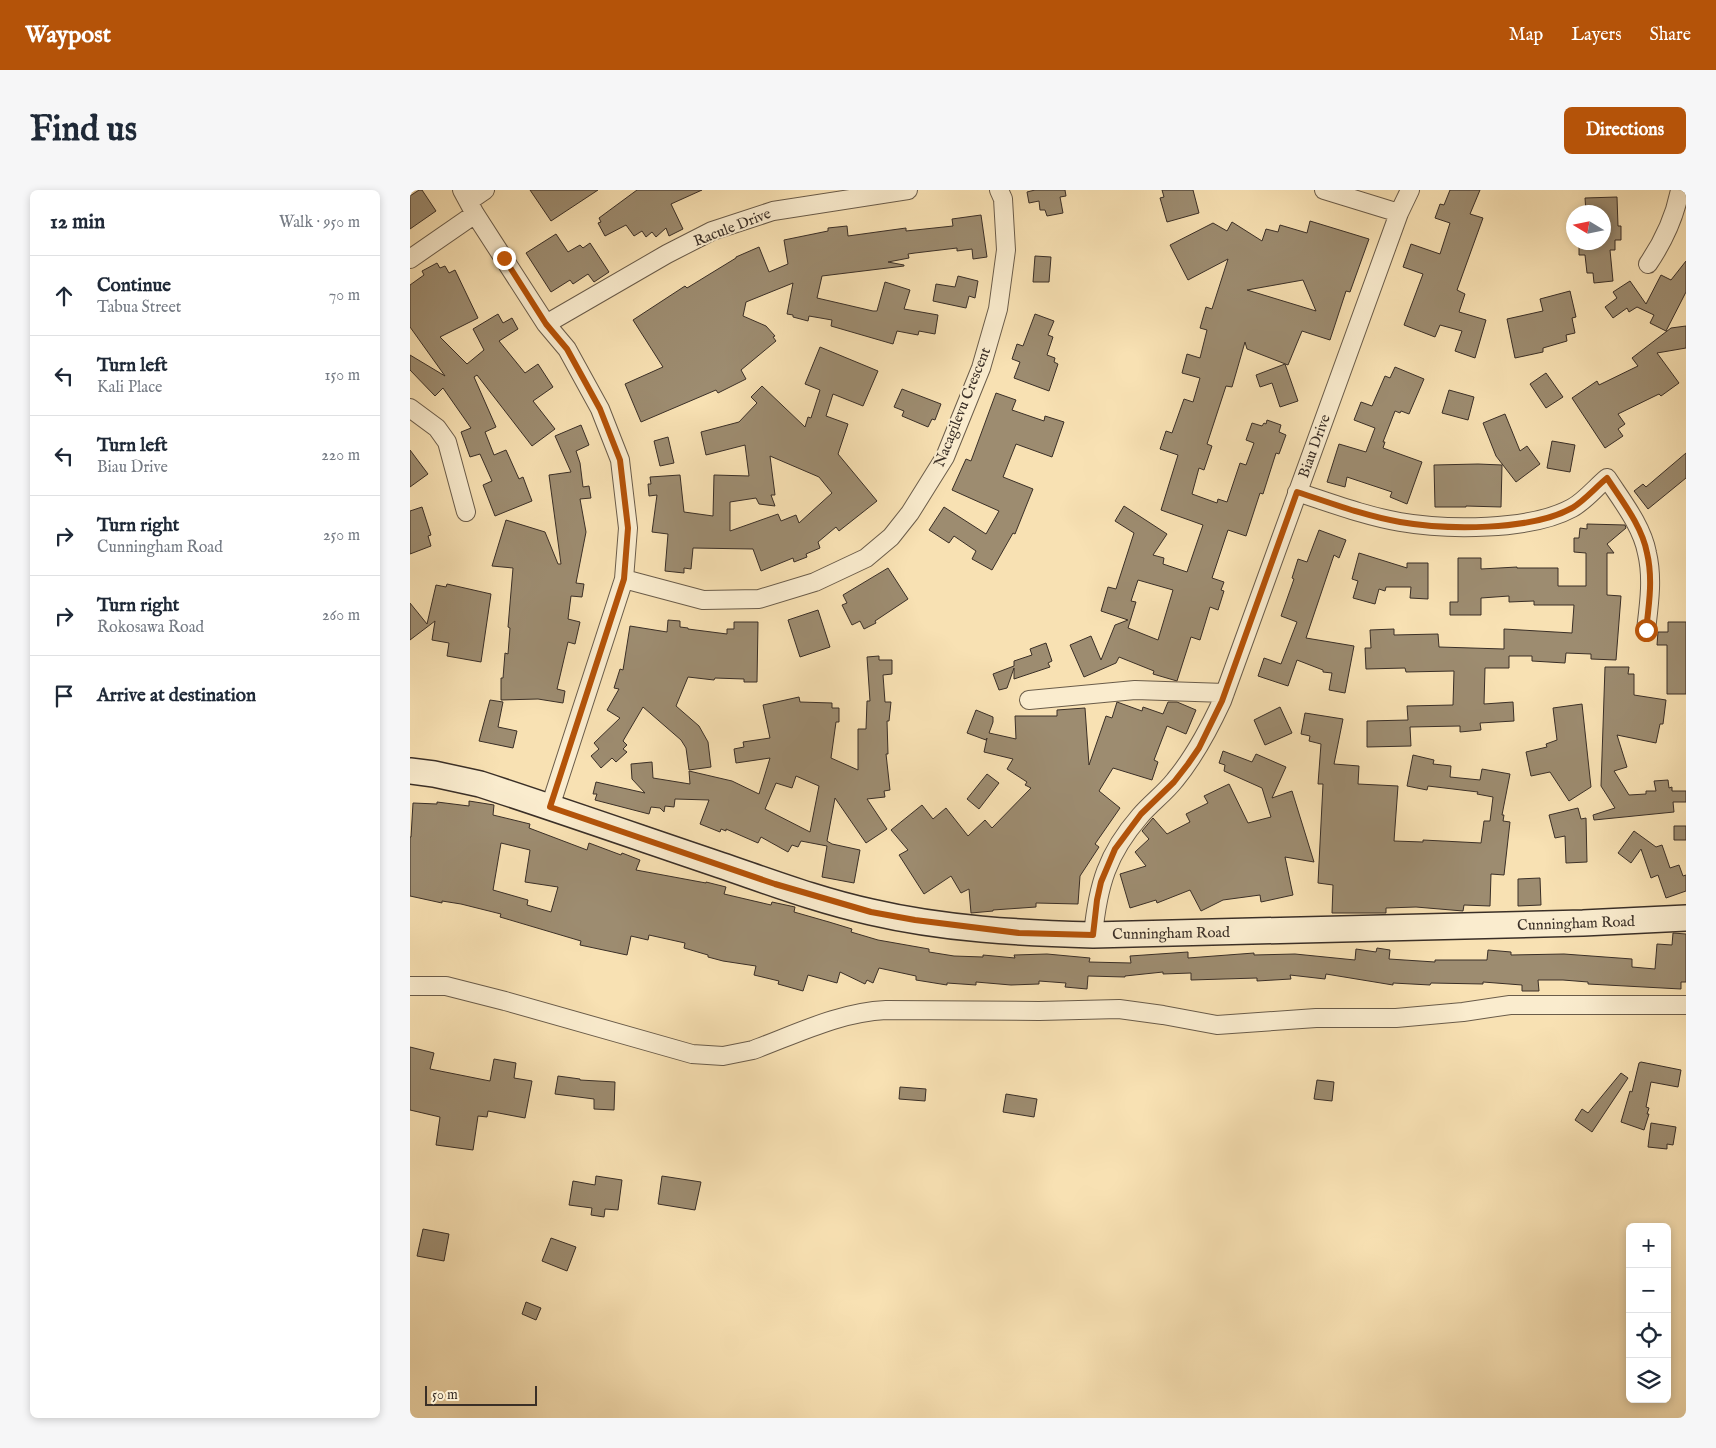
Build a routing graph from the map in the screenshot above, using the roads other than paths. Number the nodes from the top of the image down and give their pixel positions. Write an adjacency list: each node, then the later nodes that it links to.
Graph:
1 (485, 190): 7 (street)
2 (908, 190): 11 (street, Racule Drive)
3 (999, 190): 15 (street, Nacagilevu Crescent)
4 (1324, 190): 8 (street)
5 (1410, 190): 8 (street, Biau Drive)
6 (1680, 190): 10 (street)
7 (469, 202): 9 (street); 11 (street)
8 (1399, 213): 13 (street, Biau Drive)
9 (410, 259)
10 (1648, 264)
11 (546, 324): 15 (street)
12 (410, 408): 14 (street)
13 (1297, 492): 16 (street); 17 (street, Biau Drive)
14 (466, 512)
15 (624, 579): 20 (street)
16 (1646, 630)
17 (1225, 693): 18 (street); 22 (street, Biau Drive)
18 (1029, 700)
19 (410, 771): 20 (main road, Cunningham Road)
20 (550, 807): 22 (main road, Cunningham Road)
21 (1686, 918): 22 (main road, Cunningham Road)
22 (1093, 935)
23 (410, 986): 24 (street)
24 (1686, 1005)

